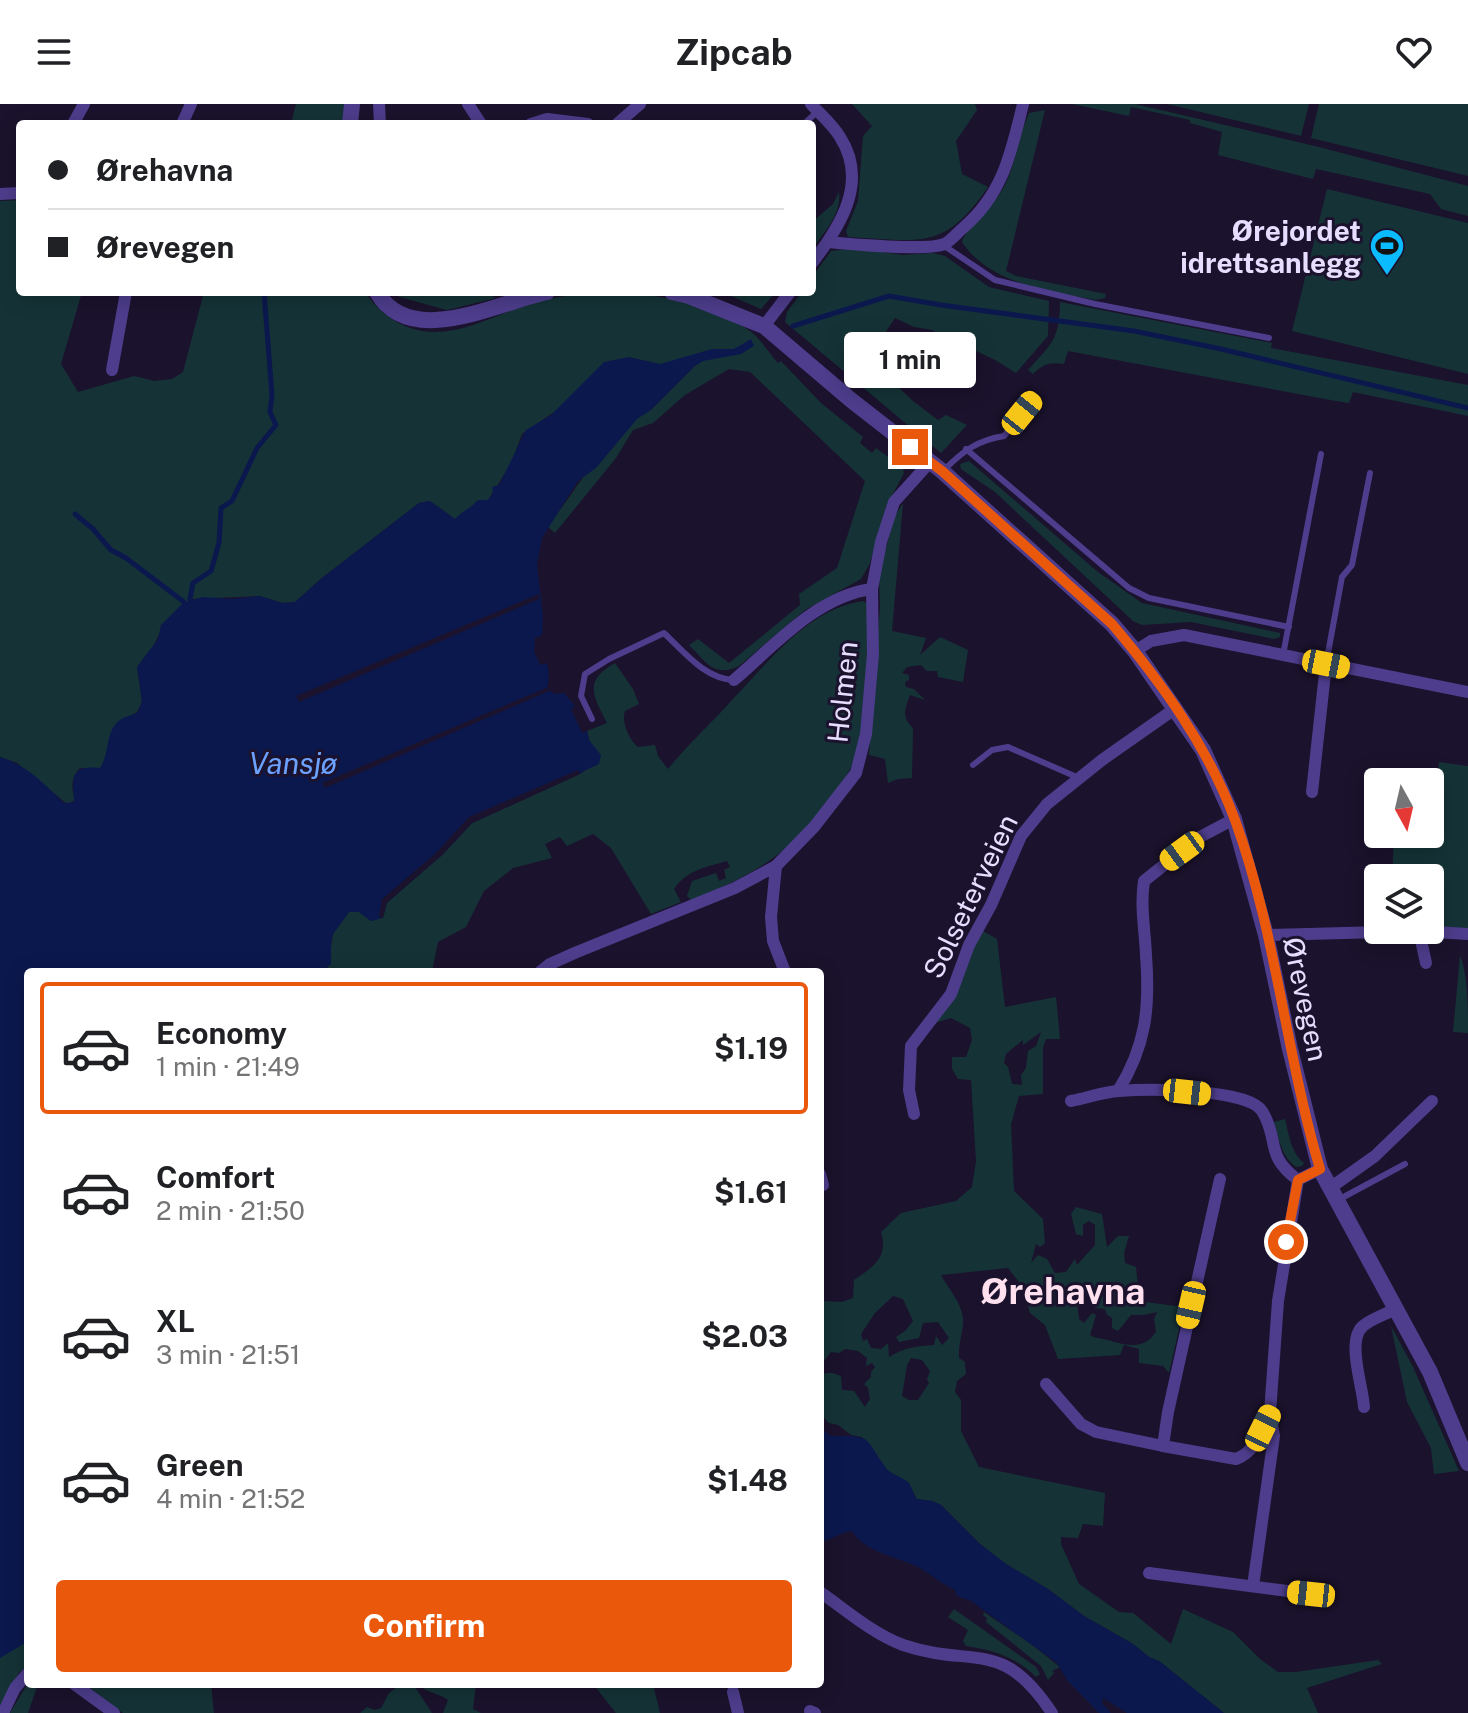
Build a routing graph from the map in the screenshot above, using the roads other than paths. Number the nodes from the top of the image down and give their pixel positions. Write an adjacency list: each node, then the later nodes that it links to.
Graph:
1 (640, 104): 4 (street)
2 (1023, 104): 6 (street)
3 (814, 108): 5 (street)
4 (622, 120)
5 (828, 242): 6 (street); 7 (street)
6 (943, 245): 14 (lane)
7 (816, 258)
8 (125, 296): 15 (street)
9 (379, 296): 10 (street)
10 (534, 296)
11 (689, 296): 13 (street, Ørevegen)
12 (787, 296): 13 (street)
13 (764, 326): 19 (street, Ørevegen)
14 (1269, 338)
15 (112, 370)
16 (1033, 400): 17 (lane)
17 (966, 449): 19 (lane); 22 (lane)
18 (1321, 454): 22 (lane)
19 (936, 467): 21 (street, Holmen); 23 (street, Ørevegen)
20 (1370, 473): 25 (lane)
21 (872, 589): 26 (street, Holmen); 34 (street, Holmen)
22 (1289, 627): 24 (lane)
23 (1135, 651): 24 (street); 28 (street, Ørevegen)
24 (1283, 655): 25 (street)
25 (1326, 664): 27 (street); 32 (street)
26 (734, 680): 29 (lane)
27 (1468, 692)
28 (1176, 708): 31 (street, Solseterveien); 33 (street, Ørevegen)
29 (592, 719)
30 (973, 765): 31 (lane)
31 (1079, 778): 46 (street, Solseterveien)
32 (1312, 792)
33 (1234, 819): 38 (street, Ørevegen); 43 (street)
34 (776, 866): 41 (street, Holmen); 42 (street)
35 (1364, 932): 38 (street)
36 (1444, 933): 37 (street)
37 (1468, 934)
38 (1266, 935): 48 (street, Ørevegen)
39 (1422, 944): 40 (street)
40 (1426, 963)
41 (545, 968)
42 (783, 968)
43 (1118, 1091): 44 (street); 50 (street)
44 (1071, 1101)
45 (1432, 1101): 51 (street)
46 (914, 1114)
47 (1405, 1164): 51 (lane)
48 (1320, 1169): 50 (street); 51 (street, Ørevegen)
49 (1220, 1179): 56 (street)
50 (1298, 1180): 55 (street)
51 (1333, 1194): 52 (street, Ørevegen)
52 (1397, 1308): 54 (street); 57 (street, Ørevegen)
53 (1046, 1384): 56 (street)
54 (1364, 1407)
55 (1270, 1413): 56 (street); 59 (street)
56 (1163, 1446)
57 (1468, 1463)
58 (1149, 1573): 59 (street)
59 (1253, 1586): 60 (street)
60 (1311, 1594)
61 (824, 1595): 68 (street)
62 (24, 1677): 65 (street)
63 (80, 1688): 66 (street)
64 (733, 1692): 67 (street)
65 (3, 1713)
66 (114, 1713)
67 (738, 1713)
68 (1052, 1713)

